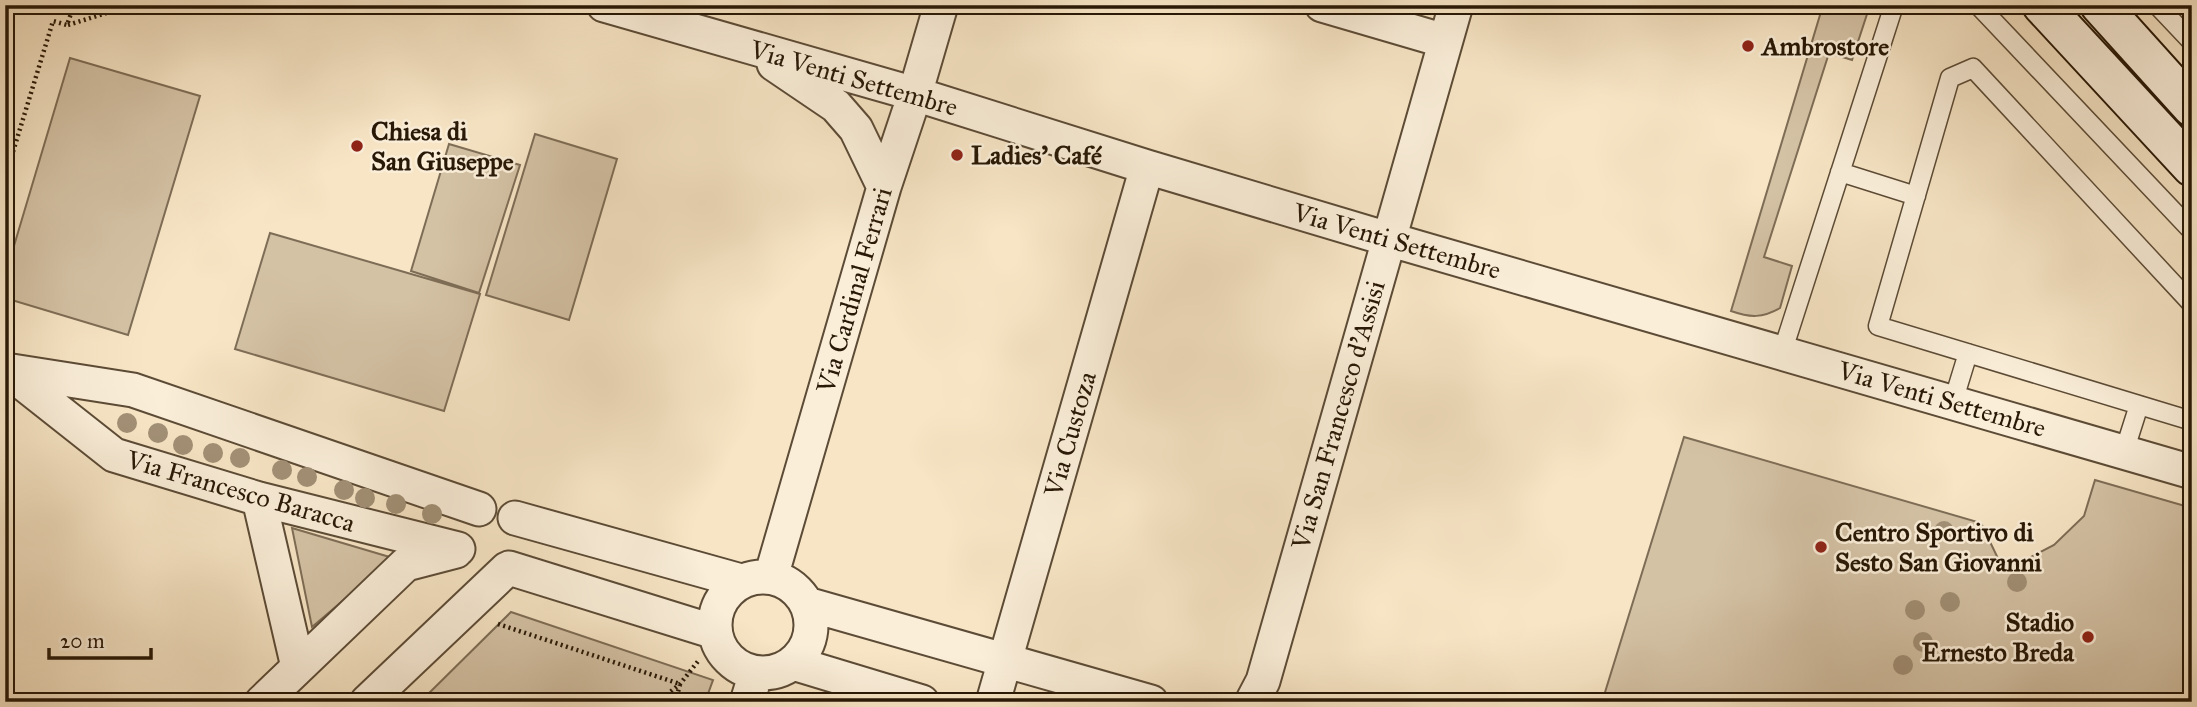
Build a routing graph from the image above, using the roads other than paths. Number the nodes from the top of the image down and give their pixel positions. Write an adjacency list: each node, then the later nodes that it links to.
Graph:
1 (604, 5): 12 (street, Via Venti Settembre)
2 (941, 5): 13 (street, Via Cardinal Ferrari)
3 (1322, 5): 10 (street)
4 (1456, 5): 10 (street, Via San Francesco d'Assisi)
5 (1894, 5): 17 (lane)
6 (1978, 5): 20 (lane)
7 (2042, 5): 16 (main road)
8 (2100, 5): 14 (main road)
9 (2157, 5): 11 (lane)
10 (1445, 41): 21 (street, Via San Francesco d'Assisi)
11 (2192, 43)
12 (752, 48): 13 (street, Via Venti Settembre); 18 (street)
13 (915, 94): 15 (street, Via Venti Settembre); 18 (street, Via Cardinal Ferrari)
14 (2192, 107)
15 (1147, 167): 21 (street, Via Venti Settembre); 39 (street, Via Custoza)
16 (2192, 167)
17 (1840, 172): 19 (lane); 23 (lane)
18 (884, 187): 36 (street, Via Cardinal Ferrari)
19 (1916, 196): 22 (lane); 24 (lane)
20 (2192, 232)
21 (1388, 239): 23 (street, Via Venti Settembre); 49 (street, Via San Francesco d'Assisi)
22 (2192, 304)
23 (1782, 353): 26 (street, Via Venti Settembre)
24 (1968, 353): 26 (lane); 27 (lane)
25 (7, 370): 31 (street, Via Francesco Baracca); 32 (street, Via Francesco Baracca)
26 (1953, 402): 29 (street, Via Venti Settembre)
27 (2139, 405): 28 (lane); 29 (lane)
28 (2192, 421)
29 (2124, 452): 30 (street, Via Venti Settembre)
30 (2192, 472)
31 (259, 499): 34 (street, Via Francesco Baracca); 41 (street)
32 (479, 509): 33 (street); 34 (street)
33 (515, 518): 35 (street); 36 (street)
34 (458, 549): 35 (street); 41 (street)
35 (508, 568): 38 (street); 45 (street)
36 (756, 579): 37 (street); 38 (street)
37 (807, 604): 39 (street); 40 (street)
38 (707, 646): 42 (street)
39 (1005, 661): 43 (street); 47 (street, Via Custoza)
40 (793, 663): 42 (street); 46 (street)
41 (298, 667): 44 (street)
42 (751, 687)
43 (1089, 693): 48 (street)
44 (262, 702)
45 (367, 702)
46 (922, 702)
47 (993, 702)
48 (1151, 702)
49 (1252, 702)

